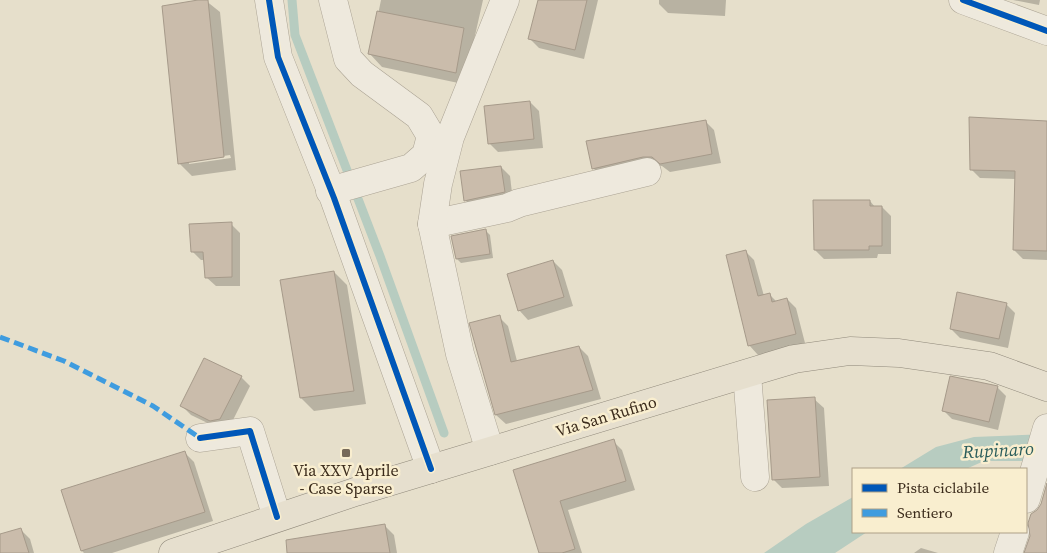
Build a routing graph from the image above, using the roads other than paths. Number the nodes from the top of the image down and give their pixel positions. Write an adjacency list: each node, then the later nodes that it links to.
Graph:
1 (269, 0): 7 (street)
2 (333, 0): 7 (street)
3 (505, 0): 8 (street)
4 (963, 0): 5 (street)
5 (1047, 31)
6 (647, 172): 8 (street)
7 (330, 190): 14 (street)
8 (432, 224): 13 (street)
9 (747, 374): 10 (main road, Via San Rufino); 13 (main road, Via San Rufino); 15 (street)
10 (1047, 387)
11 (1047, 428): 16 (street)
12 (200, 438): 17 (street)
13 (490, 452): 14 (main road, Via San Rufino)
14 (431, 470): 17 (main road, Via San Rufino)
15 (755, 477)
16 (1027, 496)
17 (277, 517): 19 (main road, Via San Rufino)
18 (1015, 533): 20 (street)
19 (173, 553)
20 (1008, 553)

